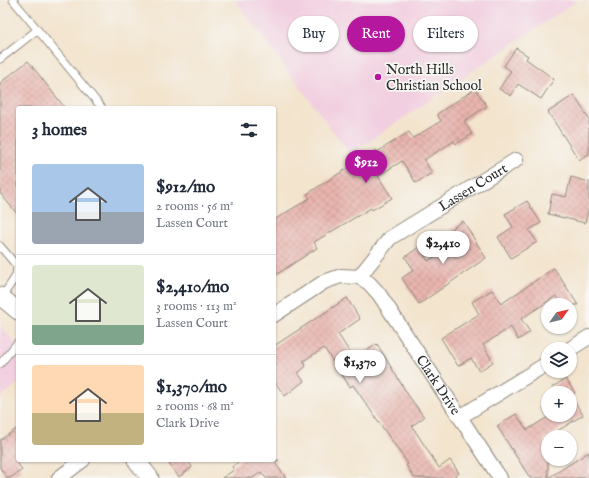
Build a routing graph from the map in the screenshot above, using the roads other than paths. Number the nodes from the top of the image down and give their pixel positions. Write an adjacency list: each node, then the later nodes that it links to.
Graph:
1 (13, 0): 2 (lane)
2 (37, 30): 3 (lane); 4 (lane)
3 (0, 59)
4 (100, 106)
5 (516, 160): 9 (street, Lassen Court)
6 (0, 246): 7 (lane)
7 (16, 265)
8 (16, 276): 10 (lane)
9 (359, 277): 12 (street); 18 (street, Clark Drive)
10 (1, 296): 11 (street)
11 (16, 309)
12 (276, 314)
13 (589, 337): 15 (street)
14 (16, 344): 16 (lane)
15 (577, 345)
16 (0, 364)
17 (541, 367): 18 (street)
18 (460, 417): 23 (street, Clark Drive)
19 (80, 462): 21 (street)
20 (138, 462): 22 (street)
21 (60, 478)
22 (150, 478)
23 (500, 478)

